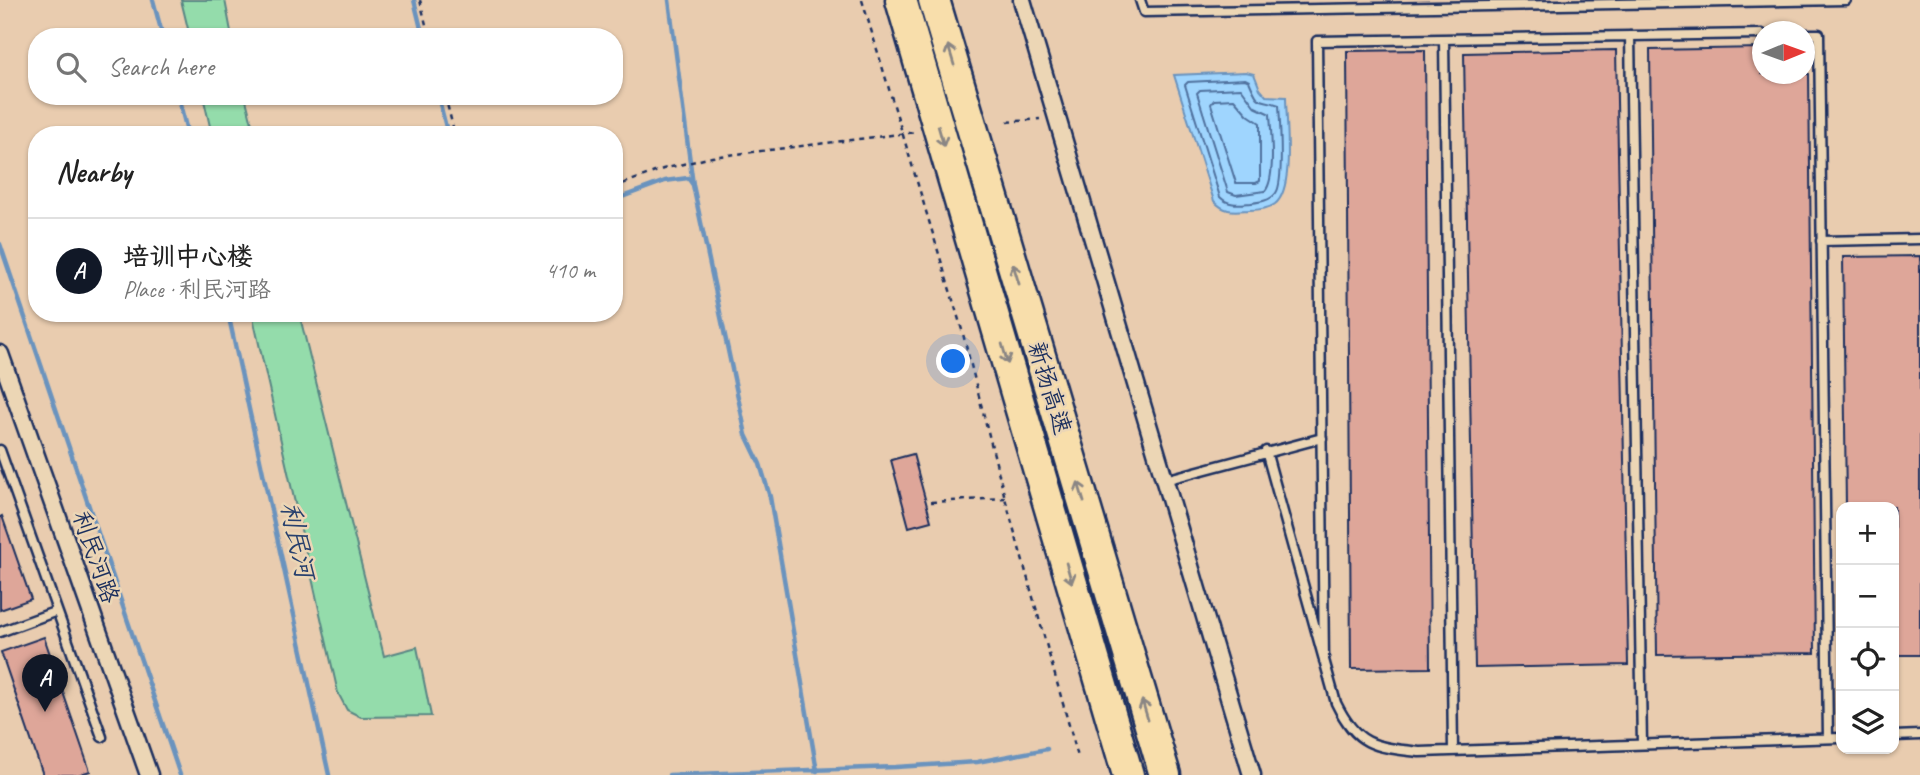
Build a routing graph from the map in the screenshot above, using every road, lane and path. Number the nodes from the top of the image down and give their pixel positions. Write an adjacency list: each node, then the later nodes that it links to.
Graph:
1 (420, 0): 10 (path)
2 (862, 0): 20 (path)
3 (901, 0): 42 (highway, 新扬高速, one-way to 42)
4 (934, 0): 44 (highway, 新扬高速, one-way to 4)
5 (1022, 0): 16 (street)
6 (1140, 0): 9 (lane)
7 (1846, 0): 8 (lane)
8 (1741, 1): 9 (lane)
9 (1268, 5)
10 (427, 28)
11 (1752, 34): 13 (lane)
12 (1815, 34): 23 (lane)
13 (1630, 36): 14 (lane); 39 (lane)
14 (1444, 39): 25 (lane); 40 (lane)
15 (446, 105): 18 (path)
16 (1057, 118): 17 (path); 28 (street)
17 (1007, 122)
18 (452, 126)
19 (922, 131): 20 (path)
20 (903, 133): 21 (path); 29 (path)
21 (623, 184)
22 (1920, 239): 23 (lane)
23 (1821, 241): 37 (lane)
24 (0, 354): 43 (street, 利民河路)
25 (1322, 438): 27 (lane); 33 (lane)
26 (0, 450): 31 (lane)
27 (1266, 452): 28 (lane); 33 (lane)
28 (1165, 480): 45 (street)
29 (1005, 498): 30 (path); 41 (path)
30 (931, 502)
31 (57, 611): 32 (lane); 36 (lane)
32 (0, 632)
33 (1324, 661): 40 (lane)
34 (1920, 735): 35 (lane)
35 (1899, 736)
36 (102, 737)
37 (1828, 738): 38 (lane); 39 (lane)
38 (1836, 738)
39 (1643, 744): 40 (lane)
40 (1453, 751)
41 (1078, 757)
42 (1127, 773)
43 (149, 775)
44 (1165, 775)
45 (1252, 775)

